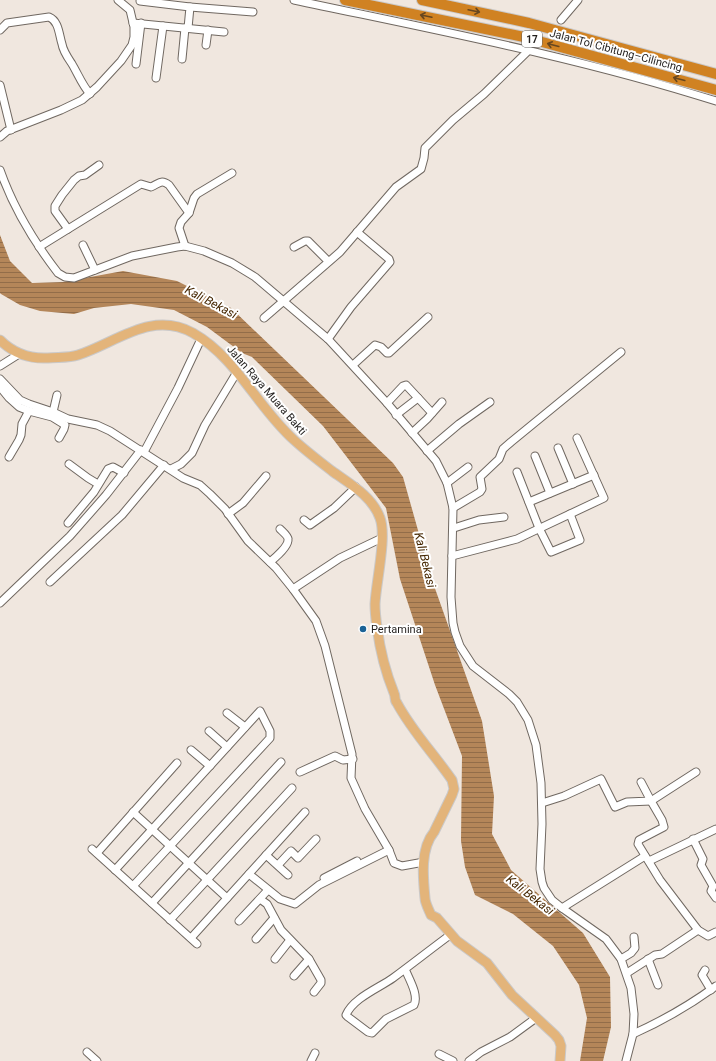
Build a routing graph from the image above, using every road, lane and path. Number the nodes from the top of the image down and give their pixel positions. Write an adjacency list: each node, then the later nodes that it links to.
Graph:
1 (118, 0): 10 (street)
2 (294, 0): 17 (street)
3 (345, 0): 23 (highway, Jalan Tol Cibitung–Cilincing / 17, one-way to 3)
4 (422, 0): 20 (highway, Jalan Tol Cibitung–Cilincing / 17, one-way to 20)
5 (578, 0): 9 (street)
6 (140, 1): 7 (street)
7 (190, 7): 8 (street); 12 (street)
8 (253, 12)
9 (561, 20)
10 (137, 23): 11 (street); 19 (street); 24 (street)
11 (163, 26): 12 (street); 21 (street)
12 (186, 28): 14 (street); 18 (street)
13 (0, 30): 24 (street)
14 (208, 30): 15 (street); 16 (street)
15 (224, 32)
16 (206, 45)
17 (529, 50): 25 (street); 33 (street)
18 (182, 59)
19 (136, 64)
20 (716, 74)
21 (156, 78)
22 (0, 85): 26 (street)
23 (716, 90)
24 (90, 94): 26 (street)
25 (716, 101)
26 (11, 130): 27 (street)
27 (0, 136)
28 (99, 165): 32 (street)
29 (0, 170): 35 (street)
30 (232, 173): 31 (street)
31 (189, 212): 32 (street); 36 (street)
32 (68, 229): 35 (street)
33 (357, 232): 38 (street); 44 (street)
34 (83, 245): 39 (street)
35 (39, 246): 39 (street)
36 (185, 246): 39 (street); 40 (street)
37 (294, 247): 38 (street)
38 (328, 261): 40 (street)
39 (95, 270)
40 (283, 301): 42 (street); 44 (street)
41 (428, 317): 48 (street)
42 (264, 318)
43 (201, 338): 47 (main road, Jalan Raya Muara Bakti); 50 (main road, Jalan Raya Muara Bakti); 67 (street)
44 (328, 339): 48 (street)
45 (0, 340): 47 (main road, Jalan Raya Muara Bakti)
46 (621, 352): 84 (street)
47 (19, 354): 49 (street)
48 (353, 365): 57 (street)
49 (0, 366)
50 (237, 372): 72 (street); 81 (main road, Jalan Raya Muara Bakti)
51 (0, 379): 59 (street)
52 (0, 387): 58 (street)
53 (57, 395): 59 (street)
54 (418, 398): 57 (street); 60 (street); 61 (street)
55 (442, 402): 60 (street)
56 (490, 402): 68 (street)
57 (387, 403): 61 (street)
58 (29, 411): 62 (street); 70 (street)
59 (53, 412): 62 (street)
60 (432, 414): 63 (street)
61 (396, 415): 63 (street)
62 (66, 422): 64 (street); 67 (street)
63 (412, 433): 68 (street)
64 (60, 438)
65 (577, 438): 76 (street)
66 (558, 448): 80 (street)
67 (143, 451): 72 (street); 75 (street)
68 (427, 451): 78 (street)
69 (535, 456): 82 (street)
70 (9, 457)
71 (68, 464): 79 (street)
72 (168, 467): 85 (street); 96 (street)
73 (468, 467): 78 (street)
74 (517, 472): 83 (street)
75 (124, 473): 79 (street); 98 (street)
76 (594, 475): 80 (street); 86 (street)
77 (266, 476): 85 (street)
78 (447, 483): 84 (street)
79 (98, 484): 89 (street)
80 (573, 484): 82 (street)
81 (356, 488): 88 (street); 93 (main road, Jalan Raya Muara Bakti)
82 (550, 493): 83 (street)
83 (529, 502): 91 (street)
84 (453, 508): 90 (street)
85 (228, 514): 95 (street)
86 (570, 514): 91 (street); 91 (street)
87 (504, 517): 90 (street)
88 (304, 520)
89 (68, 523)
90 (454, 528): 94 (street)
91 (539, 528): 94 (street)
92 (280, 529): 95 (street)
93 (382, 538): 97 (street); 124 (main road, Jalan Raya Muara Bakti)
94 (452, 556): 113 (street)
95 (270, 562): 97 (street)
96 (50, 582)
97 (293, 590): 104 (street)
98 (0, 603)
99 (227, 712): 100 (street)
100 (245, 727): 102 (street); 120 (street)
101 (209, 732): 102 (street)
102 (227, 747): 107 (street)
103 (191, 750): 107 (street)
104 (353, 759): 108 (street); 121 (street)
105 (281, 762): 125 (street)
106 (177, 764): 115 (street)
107 (210, 766): 117 (street)
108 (300, 772)
109 (696, 772): 112 (street)
110 (641, 782): 112 (street)
111 (292, 788): 130 (street)
112 (652, 801): 113 (street); 123 (street)
113 (542, 803): 137 (street)
114 (305, 812): 122 (street)
115 (132, 814): 117 (street); 127 (street)
116 (716, 829): 119 (street)
117 (151, 831): 120 (street); 127 (street)
118 (316, 838): 126 (street)
119 (693, 839): 123 (street); 133 (street)
120 (170, 848): 125 (street); 131 (street)
121 (388, 848): 124 (street); 132 (street)
122 (266, 855): 126 (street); 128 (street)
123 (647, 858): 137 (street); 141 (street)
124 (424, 862): 143 (main road, Jalan Raya Muara Bakti)
125 (188, 864): 130 (street); 136 (street)
126 (278, 865): 129 (street)
127 (115, 870): 131 (street)
128 (249, 874): 132 (street); 134 (street)
129 (288, 874)
130 (206, 882): 134 (street); 139 (street)
131 (133, 886): 136 (street)
132 (268, 890): 135 (street)
133 (716, 898)
134 (226, 899): 145 (street)
135 (260, 899): 138 (street); 140 (street)
136 (152, 903): 139 (street)
137 (562, 908): 151 (street)
138 (274, 918): 146 (street); 147 (street)
139 (170, 920): 145 (street)
140 (239, 921)
141 (698, 930): 142 (street); 152 (street)
142 (716, 932)
143 (450, 935): 153 (street); 160 (main road, Jalan Raya Muara Bakti)
144 (634, 936): 151 (street)
145 (190, 938): 148 (street)
146 (256, 939)
147 (290, 940): 149 (street); 150 (street)
148 (197, 944)
149 (275, 959)
150 (309, 959): 156 (street); 159 (street)
151 (621, 959): 155 (street)
152 (648, 960): 155 (street); 157 (street)
153 (405, 969): 153 (street)
154 (706, 970): 158 (street)
155 (627, 973): 161 (street)
156 (294, 976)
157 (658, 984)
158 (713, 988): 161 (street)
159 (314, 992)
160 (536, 1018): 168 (street); 169 (main road, Jalan Raya Muara Bakti)
161 (633, 1034): 170 (street)
162 (86, 1052): 165 (street)
163 (315, 1053): 166 (street)
164 (439, 1054): 167 (street)
165 (97, 1061)
166 (311, 1061)
167 (453, 1061)
168 (469, 1061)
169 (560, 1061)
170 (626, 1061)

